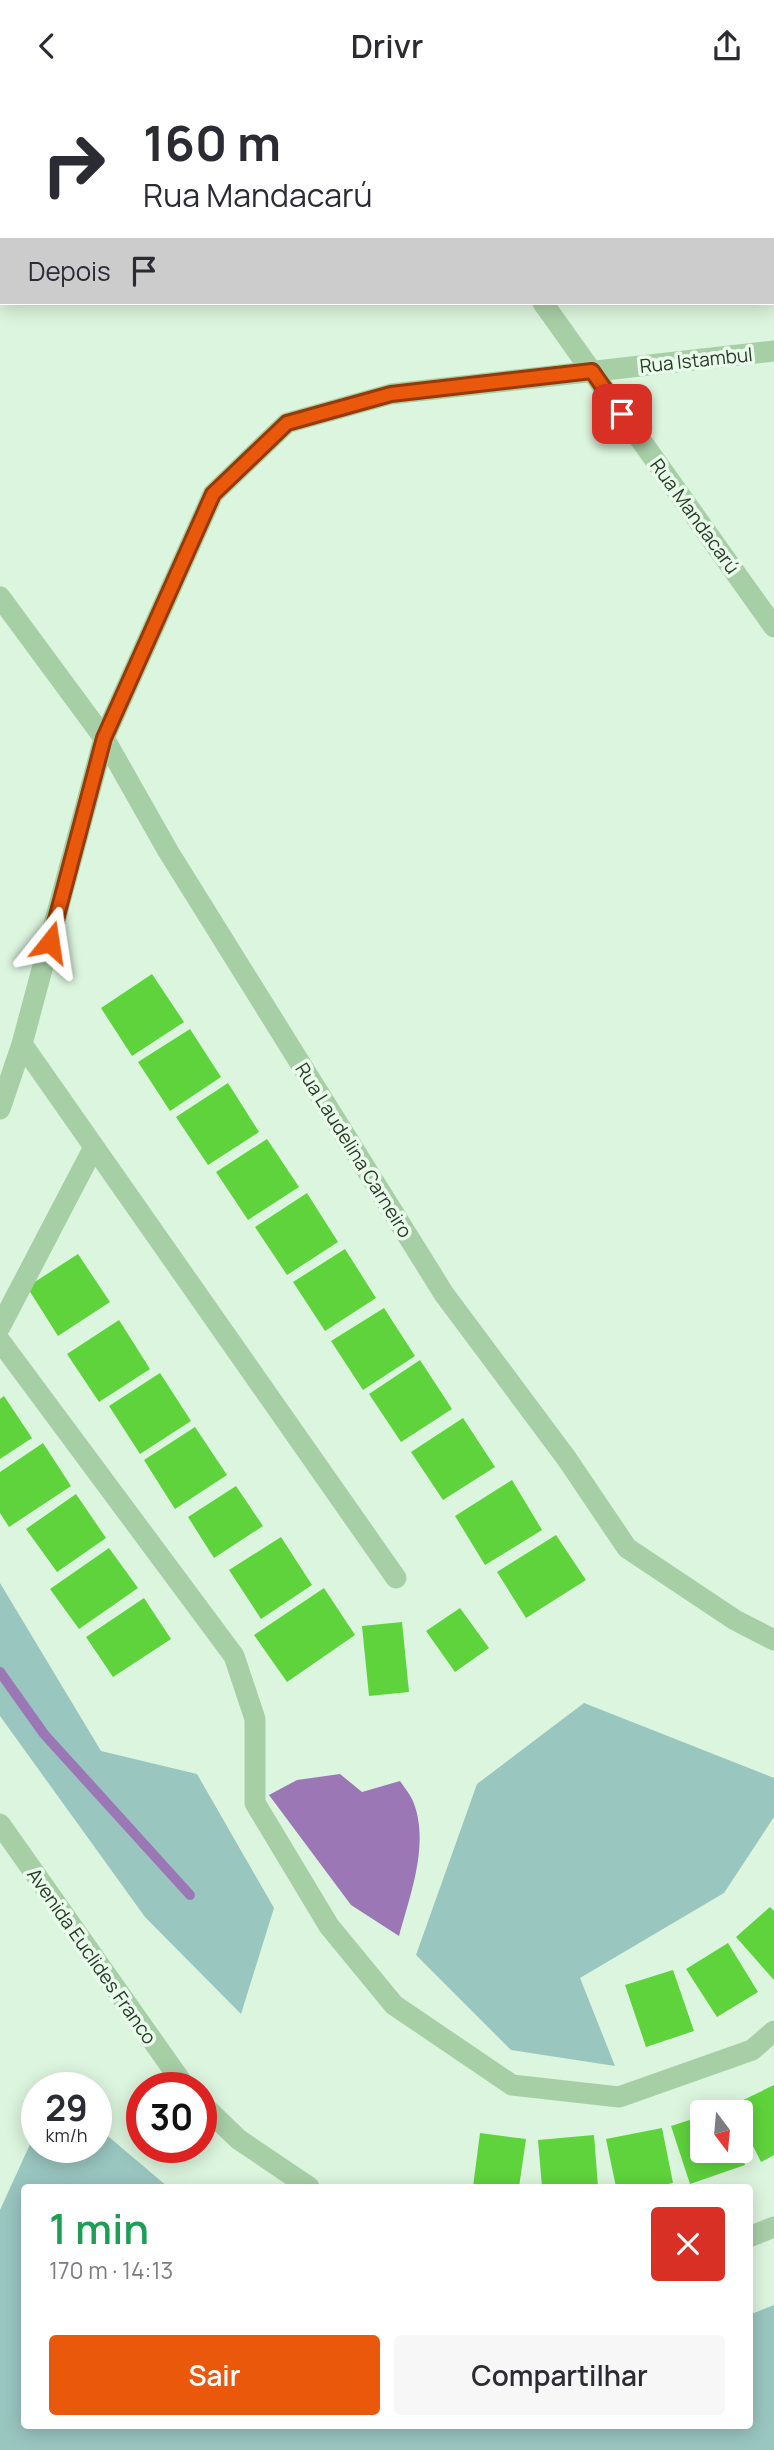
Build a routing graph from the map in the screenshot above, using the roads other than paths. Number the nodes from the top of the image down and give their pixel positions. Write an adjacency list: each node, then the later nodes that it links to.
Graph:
1 (544, 305): 3 (street, Rua Mandacarú)
2 (774, 351): 3 (street, Rua Istambul)
3 (592, 371): 5 (street, Rua Mandacarú); 6 (street, Rua Istambul)
4 (0, 597): 6 (street, Rua Laudelina Carneiro)
5 (774, 627)
6 (104, 738): 7 (street, Rua Istambul); 13 (street, Rua Laudelina Carneiro)
7 (22, 1044): 8 (street, Rua Istambul); 9 (street)
8 (0, 1109)
9 (94, 1147): 10 (street); 12 (street)
10 (0, 1327)
11 (0, 1341): 15 (street)
12 (396, 1578)
13 (774, 1640)
14 (0, 1824): 16 (street, Avenida Euclides Franco)
15 (774, 2031)
16 (175, 2072)
17 (217, 2119): 18 (street)
18 (305, 2184)
19 (774, 2227): 20 (street)
20 (753, 2235)

